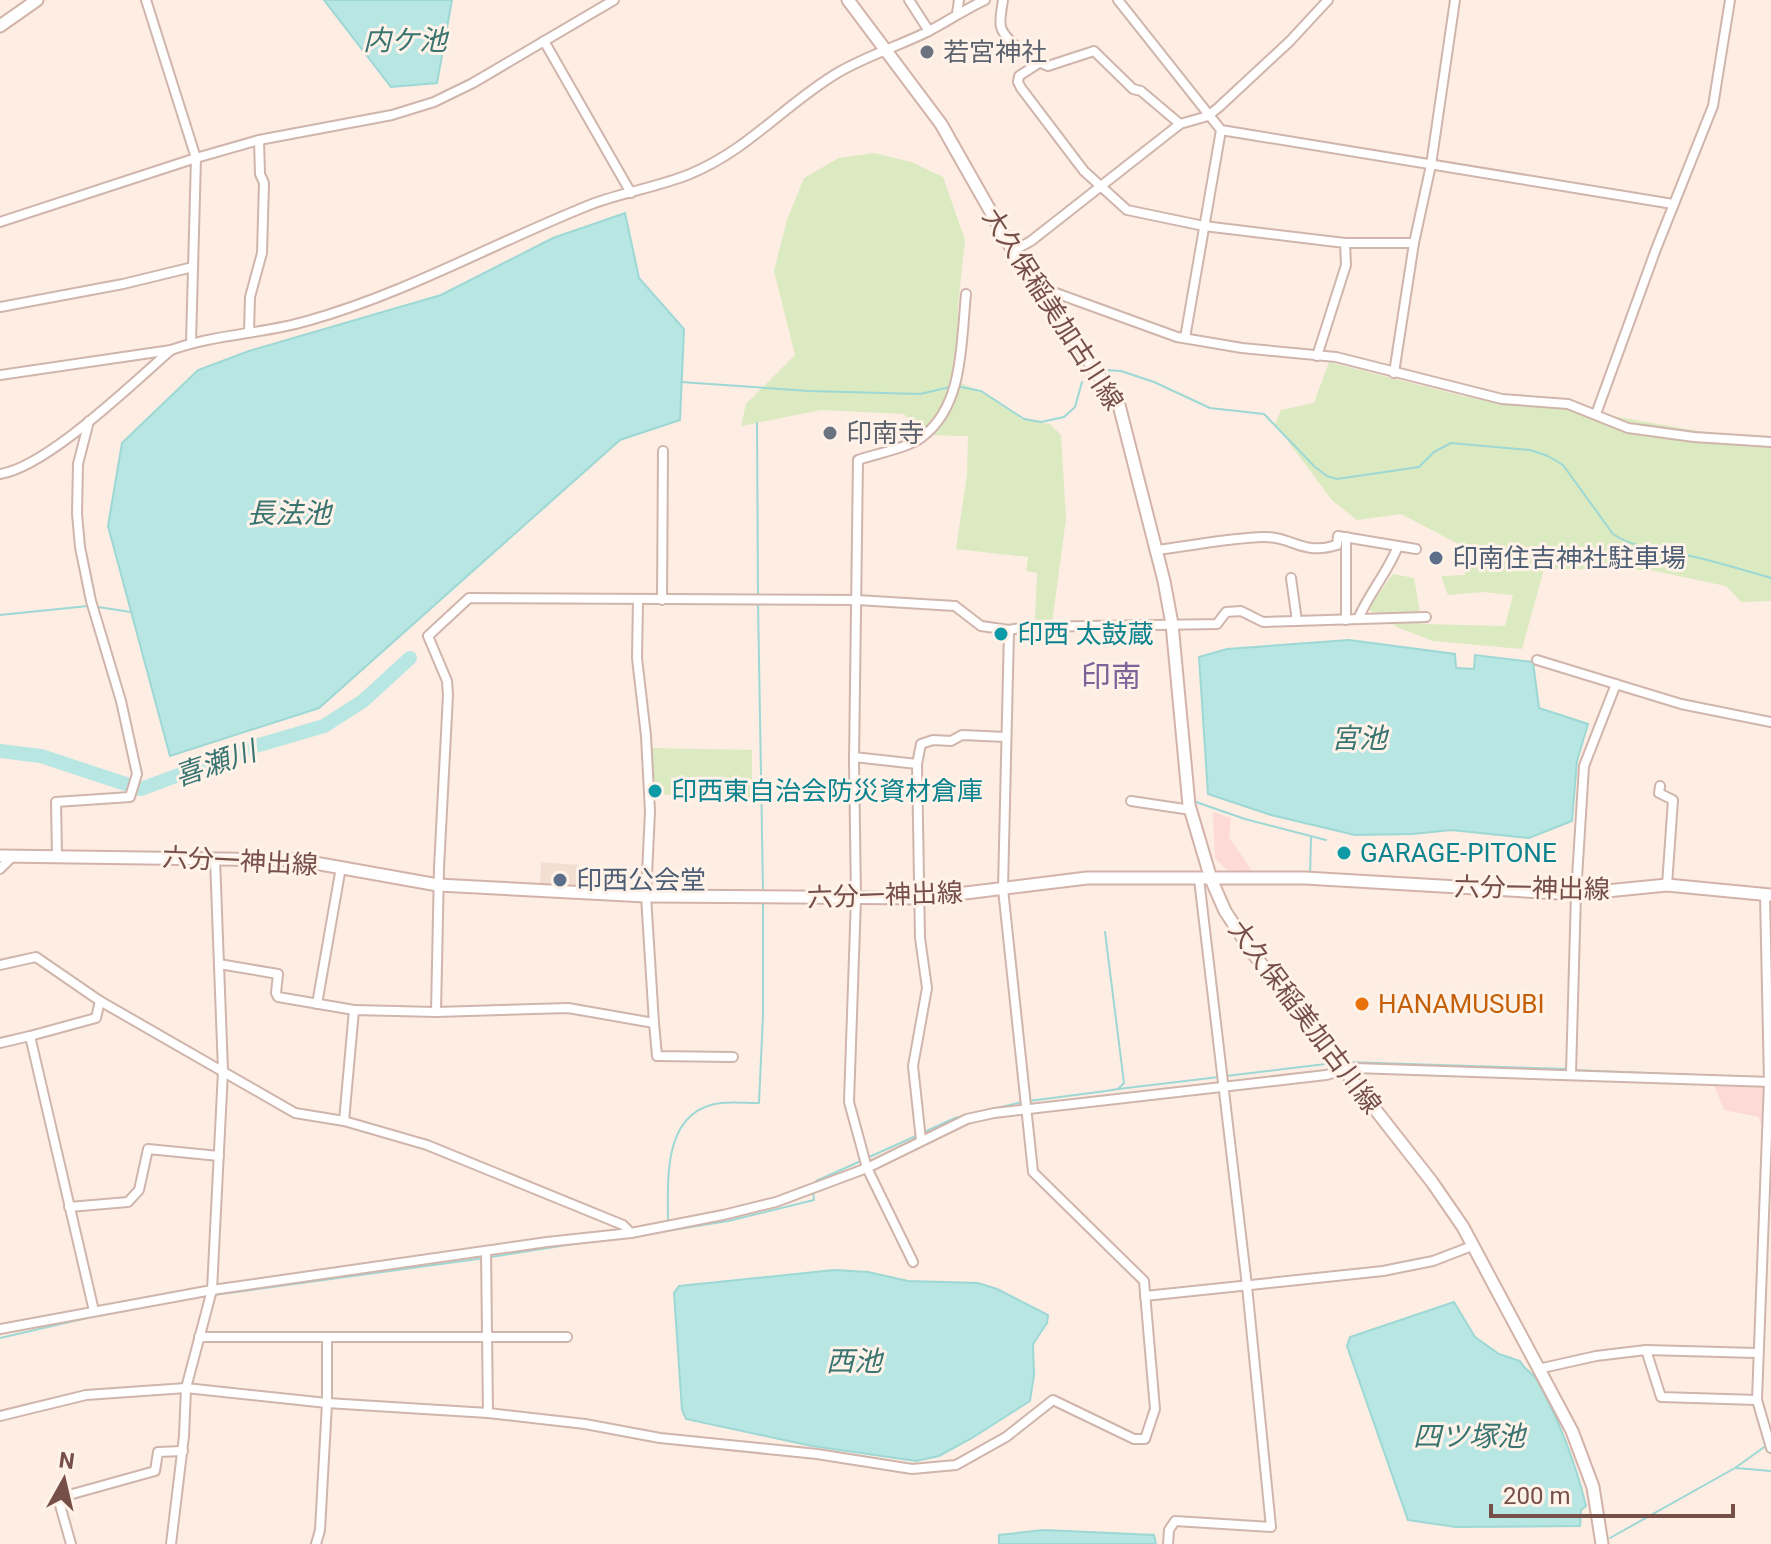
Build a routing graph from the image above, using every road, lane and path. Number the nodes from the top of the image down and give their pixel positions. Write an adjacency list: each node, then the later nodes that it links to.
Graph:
1 (37, 0): 14 (main road)
2 (146, 0): 23 (street)
3 (614, 0): 16 (street)
4 (848, 0): 17 (main road, 大久保稲美加古川線)
5 (909, 0): 15 (street)
6 (959, 0): 13 (street)
7 (985, 0): 13 (street)
8 (1003, 0): 18 (street)
9 (1118, 0): 19 (street)
10 (1328, 0): 19 (street)
11 (1455, 0): 24 (street)
12 (1730, 0): 27 (street)
13 (957, 13): 15 (street)
14 (0, 26)
15 (929, 31): 17 (street)
16 (544, 41): 22 (street); 26 (street)
17 (887, 49): 26 (street); 32 (main road, 大久保稲美加古川線)
18 (1039, 63): 20 (street); 25 (street)
19 (1208, 116): 20 (street); 21 (street)
20 (1180, 124): 25 (street)
21 (1221, 130): 24 (street); 29 (street)
22 (259, 140): 23 (street); 37 (street)
23 (196, 158): 28 (street); 33 (street)
24 (1431, 165): 27 (street); 31 (street)
25 (1100, 187): 29 (street); 32 (street)
26 (631, 193): 37 (street)
27 (1673, 204): 44 (street)
28 (0, 222)
29 (1204, 226): 30 (street); 38 (street)
30 (1345, 243): 31 (street); 41 (street)
31 (1414, 243): 42 (street)
32 (1013, 251): 34 (main road, 大久保稲美加古川線)
33 (193, 267): 36 (street); 39 (street)
34 (1041, 292): 38 (street); 52 (main road, 大久保稲美加古川線)
35 (966, 294): 56 (street)
36 (0, 307)
37 (249, 332): 39 (street)
38 (1185, 338): 41 (street)
39 (191, 343): 40 (street)
40 (171, 350): 43 (street); 45 (street)
41 (1317, 356): 42 (street)
42 (1394, 373): 44 (street)
43 (0, 375)
44 (1596, 414): 46 (street)
45 (89, 421): 48 (street); 75 (street)
46 (1771, 442)
47 (663, 451): 55 (street)
48 (0, 474)
49 (1346, 537): 50 (street); 52 (street); 59 (street)
50 (1398, 546): 51 (street); 58 (street)
51 (1416, 549)
52 (1156, 550): 61 (main road, 大久保稲美加古川線)
53 (1291, 578): 60 (street)
54 (638, 599): 55 (street); 81 (street); 86 (street)
55 (662, 600): 56 (street)
56 (857, 600): 62 (street); 67 (street)
57 (1426, 617): 58 (street)
58 (1358, 619): 59 (street)
59 (1346, 620): 60 (street)
60 (1297, 621): 61 (street)
61 (1172, 624): 62 (street); 71 (main road, 大久保稲美加古川線)
62 (1009, 630): 66 (street)
63 (1537, 660): 64 (street)
64 (1616, 684): 65 (street); 84 (street)
65 (1771, 722)
66 (1006, 737): 68 (street); 83 (street)
67 (854, 757): 68 (street); 87 (street)
68 (917, 764): 72 (street)
69 (1660, 786): 82 (street)
70 (1131, 801): 71 (street)
71 (1191, 810): 80 (main road, 大久保稲美加古川線)
72 (920, 837): 73 (street); 88 (street)
73 (909, 838)
74 (14, 854): 75 (main road, 六分一神出線); 76 (main road, 六分一神出線); 79 (street)
75 (57, 855): 77 (main road, 六分一神出線)
76 (0, 856)
77 (215, 859): 78 (main road, 六分一神出線); 89 (street)
78 (341, 867): 81 (main road, 六分一神出線); 92 (street)
79 (0, 869)
80 (1205, 879): 83 (main road, 六分一神出線); 84 (main road, 六分一神出線); 99 (main road, 大久保稲美加古川線); 103 (street)
81 (438, 885): 86 (main road, 六分一神出線); 94 (street)
82 (1667, 885): 84 (main road, 六分一神出線); 85 (main road, 六分一神出線)
83 (1003, 889): 88 (main road, 六分一神出線); 104 (street)
84 (1576, 894): 101 (street)
85 (1768, 895): 102 (street)
86 (646, 896): 87 (main road, 六分一神出線); 95 (street)
87 (856, 898): 88 (main road, 六分一神出線); 108 (street)
88 (921, 898): 106 (street)
89 (219, 964): 92 (street); 100 (street)
90 (0, 965): 91 (street)
91 (100, 1001): 96 (street); 100 (street)
92 (317, 1004): 93 (street)
93 (354, 1010): 94 (street); 105 (street)
94 (436, 1012): 95 (street)
95 (654, 1023): 98 (street)
96 (30, 1036): 97 (street); 109 (street)
97 (0, 1043)
98 (733, 1057)
99 (1344, 1069): 101 (street); 103 (street); 111 (main road, 大久保稲美加古川線)
100 (223, 1071): 105 (street); 107 (street)
101 (1571, 1073): 102 (street)
102 (1770, 1082): 124 (street)
103 (1223, 1086): 104 (street); 114 (street)
104 (1027, 1108): 106 (street); 116 (street)
105 (344, 1121): 110 (street)
106 (921, 1140): 108 (street)
107 (219, 1156): 109 (street); 115 (street)
108 (867, 1168): 110 (street); 113 (street)
109 (69, 1207): 117 (street)
110 (631, 1233): 112 (street)
111 (1472, 1246): 114 (street); 125 (main road, 大久保稲美加古川線)
112 (486, 1251): 115 (street); 121 (street)
113 (913, 1262)
114 (1247, 1286): 116 (street); 136 (street)
115 (212, 1290): 117 (street); 119 (street)
116 (1145, 1296): 129 (street)
117 (94, 1311): 118 (street)
118 (0, 1329)
119 (199, 1337): 120 (street); 126 (street)
120 (327, 1337): 121 (street); 128 (street)
121 (488, 1337): 122 (street); 129 (street)
122 (567, 1337)
123 (1646, 1350): 124 (street); 125 (street); 127 (street)
124 (1757, 1353): 127 (street)
125 (1538, 1369): 137 (main road, 大久保稲美加古川線)
126 (186, 1388): 128 (street); 130 (street); 132 (street)
127 (1757, 1400): 131 (street)
128 (327, 1403): 129 (street); 135 (street)
129 (488, 1413)
130 (0, 1416)
131 (1771, 1448)
132 (183, 1451): 133 (street); 134 (street)
133 (71, 1544)
134 (171, 1544)
135 (316, 1544)
136 (1168, 1544)
137 (1602, 1544)

